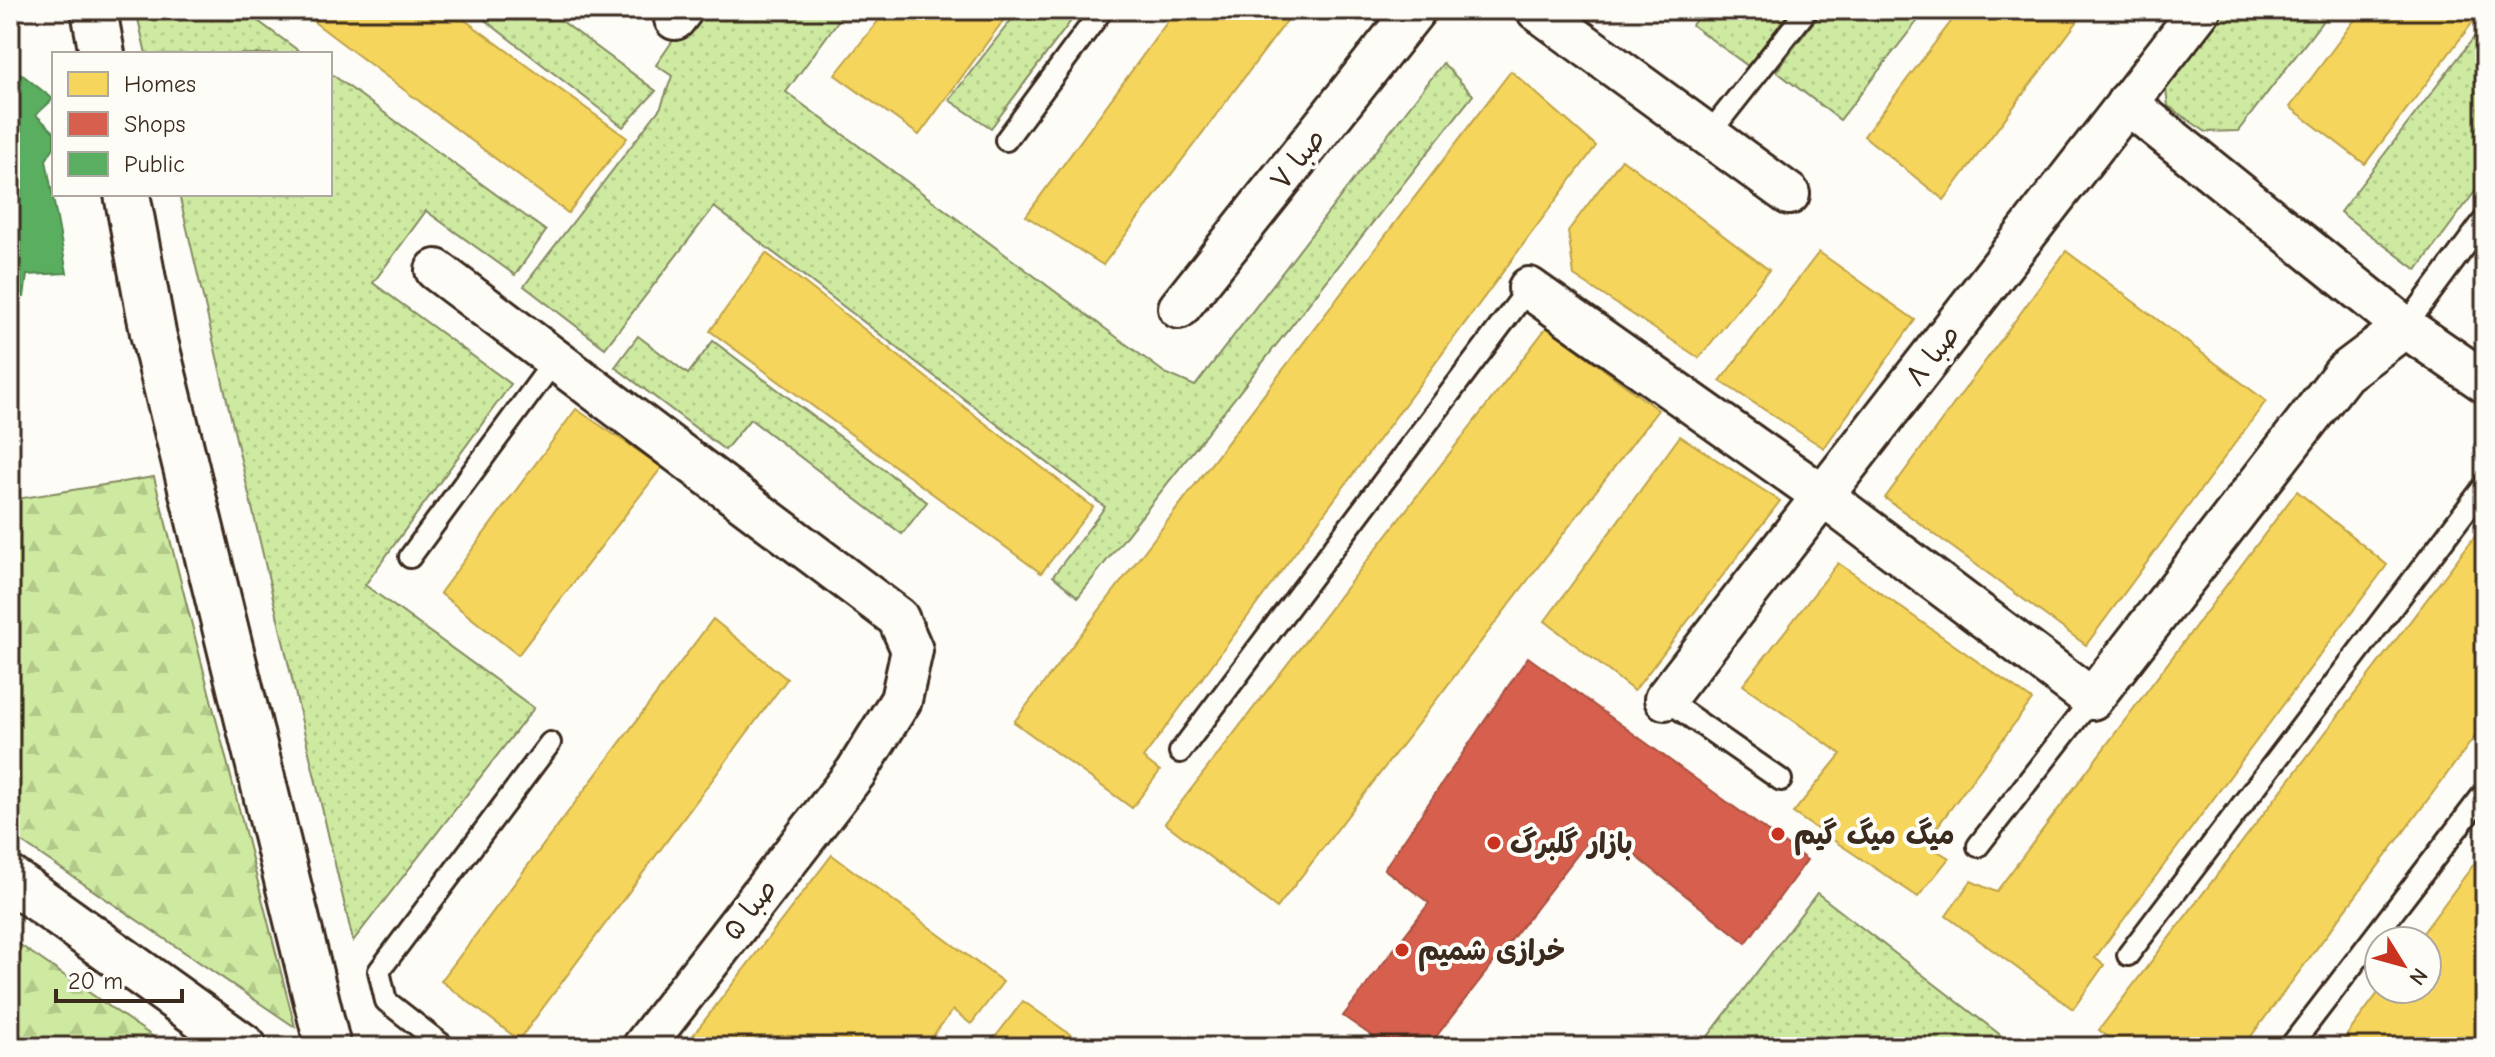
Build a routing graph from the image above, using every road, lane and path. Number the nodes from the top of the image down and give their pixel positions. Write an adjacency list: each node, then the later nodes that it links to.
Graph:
1 (94, 10): 7 (street)
2 (1102, 10): 10 (lane)
3 (1415, 10): 16 (street, صبا ۷)
4 (1537, 10): 9 (street)
5 (1807, 10): 9 (lane)
6 (2200, 10): 8 (street, صبا ۸)
7 (102, 52)
8 (2127, 103): 17 (street); 21 (street, صبا ۸)
9 (1709, 134): 11 (street)
10 (1006, 140)
11 (1789, 194)
12 (127, 196): 33 (street)
13 (2485, 219): 17 (lane)
14 (436, 270): 18 (street, صبا ۵)
15 (1529, 288): 21 (street); 26 (lane)
16 (1179, 308)
17 (2405, 327): 19 (street); 24 (street)
18 (555, 360): 22 (lane); 35 (street, صبا ۵)
19 (2485, 382)
20 (2485, 485): 31 (lane)
21 (1823, 496): 23 (street, صبا ۸); 24 (street)
22 (410, 557)
23 (1665, 699): 27 (lane)
24 (2092, 699): 29 (lane)
25 (550, 743): 34 (lane)
26 (1180, 752)
27 (1781, 780)
28 (2485, 792): 36 (lane)
29 (1978, 846)
30 (10, 879): 32 (street)
31 (2128, 955)
32 (244, 1047)
33 (328, 1047)
34 (445, 1047)
35 (643, 1047)
36 (2290, 1047)

